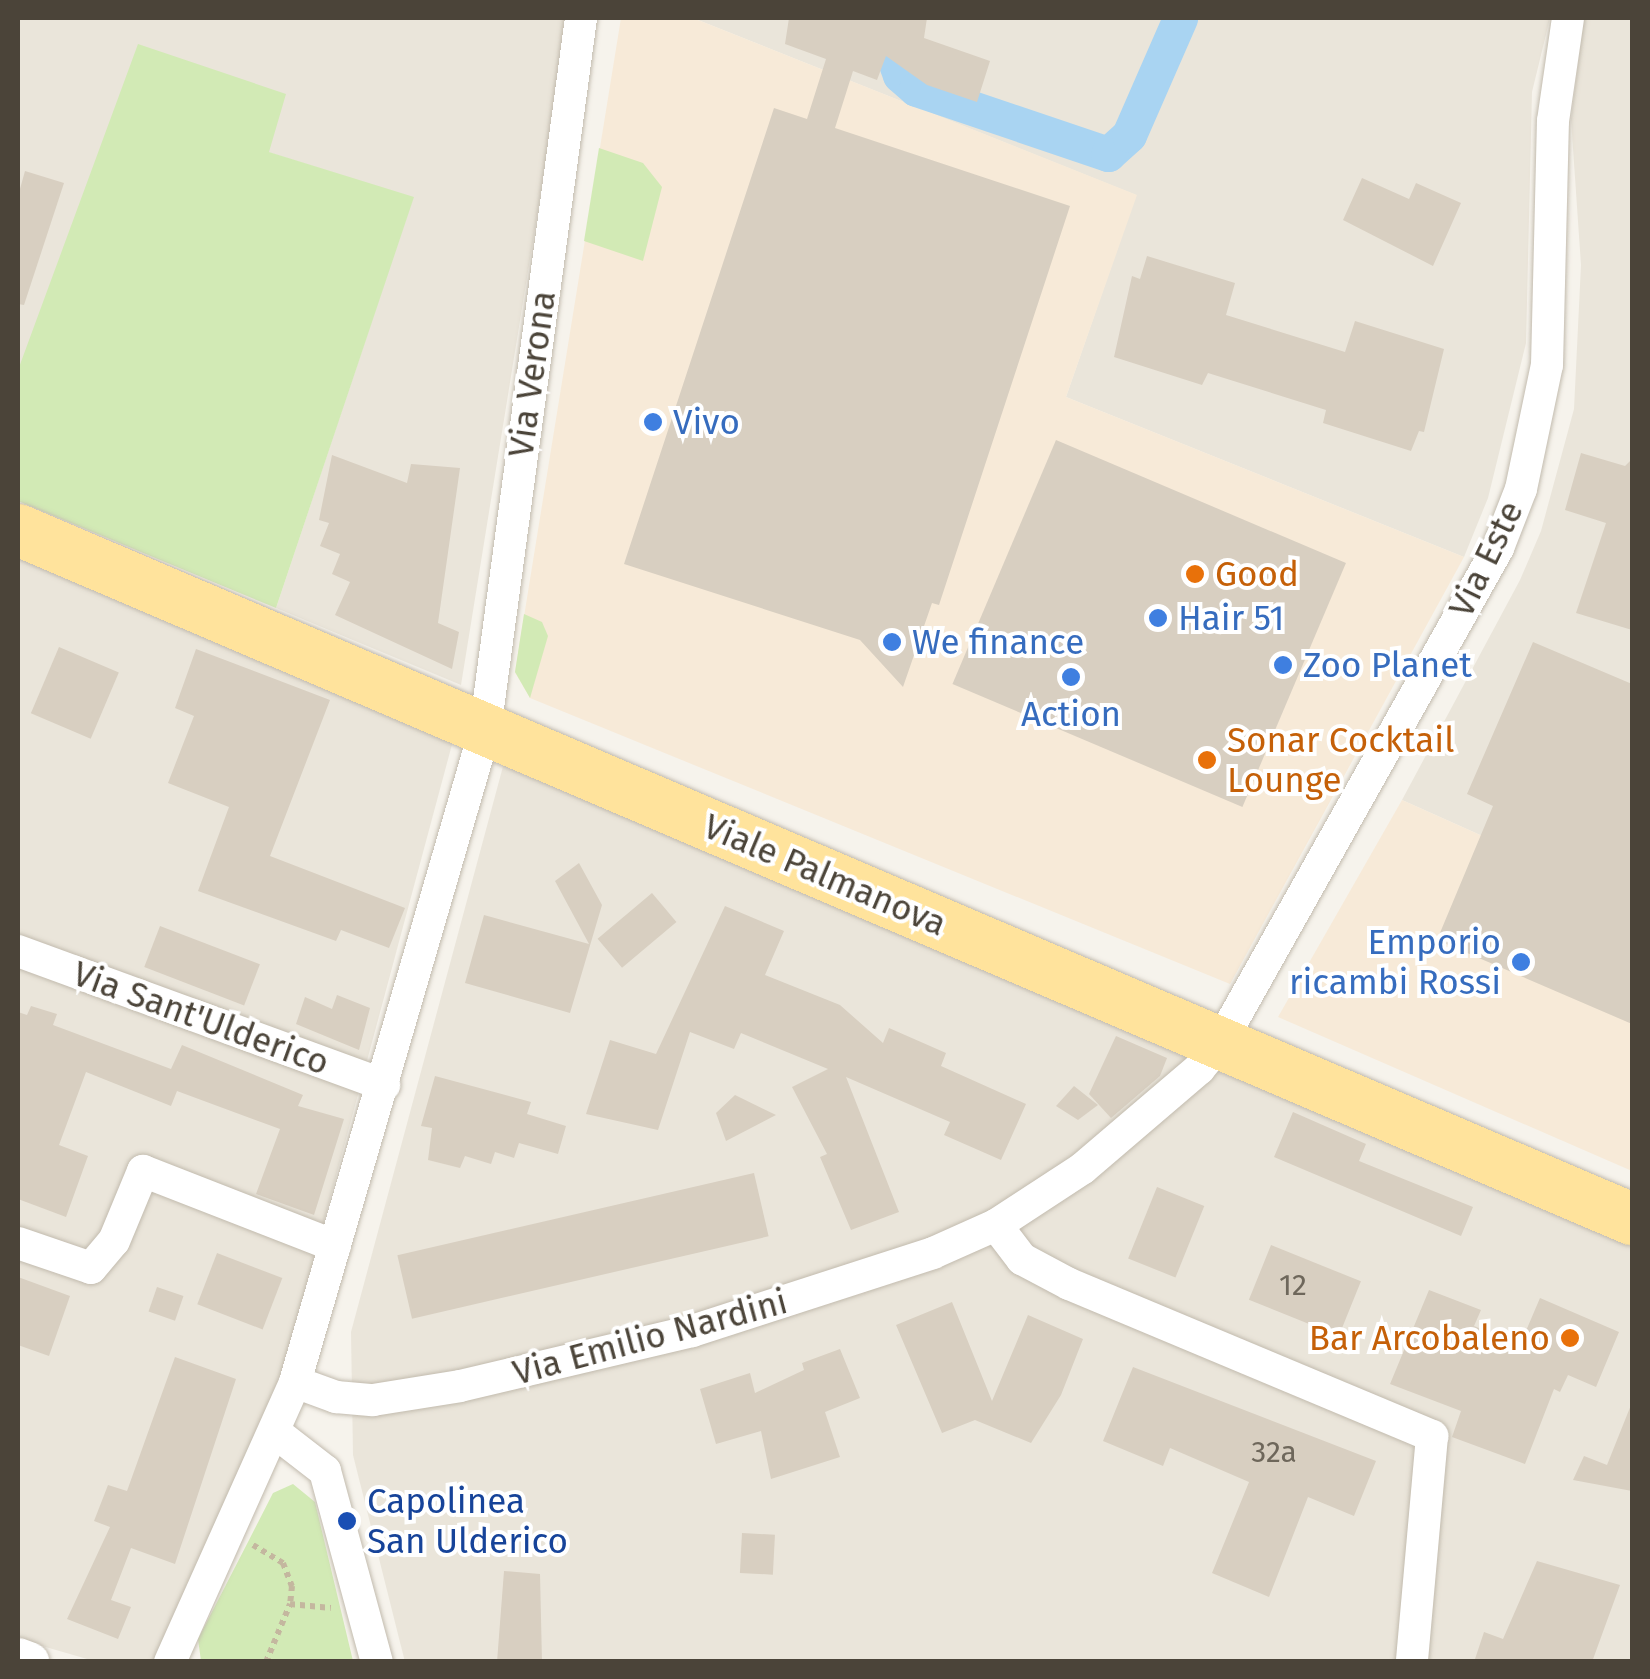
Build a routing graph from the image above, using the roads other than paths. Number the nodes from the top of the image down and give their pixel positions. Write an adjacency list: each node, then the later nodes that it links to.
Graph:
1 (581, 18): 4 (street, Via Verona)
2 (1568, 18): 6 (street, Via Este)
3 (18, 530): 4 (main road, Viale Palmanova)
4 (485, 730): 6 (main road, Viale Palmanova); 7 (street)
5 (18, 950): 7 (street, Via Sant'Ulderico)
6 (1220, 1044): 8 (main road, Viale Palmanova); 9 (street, Via Emilio Nardini)
7 (384, 1085): 11 (street)
8 (1632, 1219)
9 (996, 1225): 12 (street, Via Emilio Nardini); 18 (street)
10 (18, 1244): 11 (street)
11 (335, 1246): 12 (street)
12 (295, 1382): 13 (street)
13 (276, 1433): 16 (street); 17 (street)
14 (18, 1658): 15 (street)
15 (29, 1662)
16 (170, 1662)
17 (376, 1662)
18 (1412, 1662)

